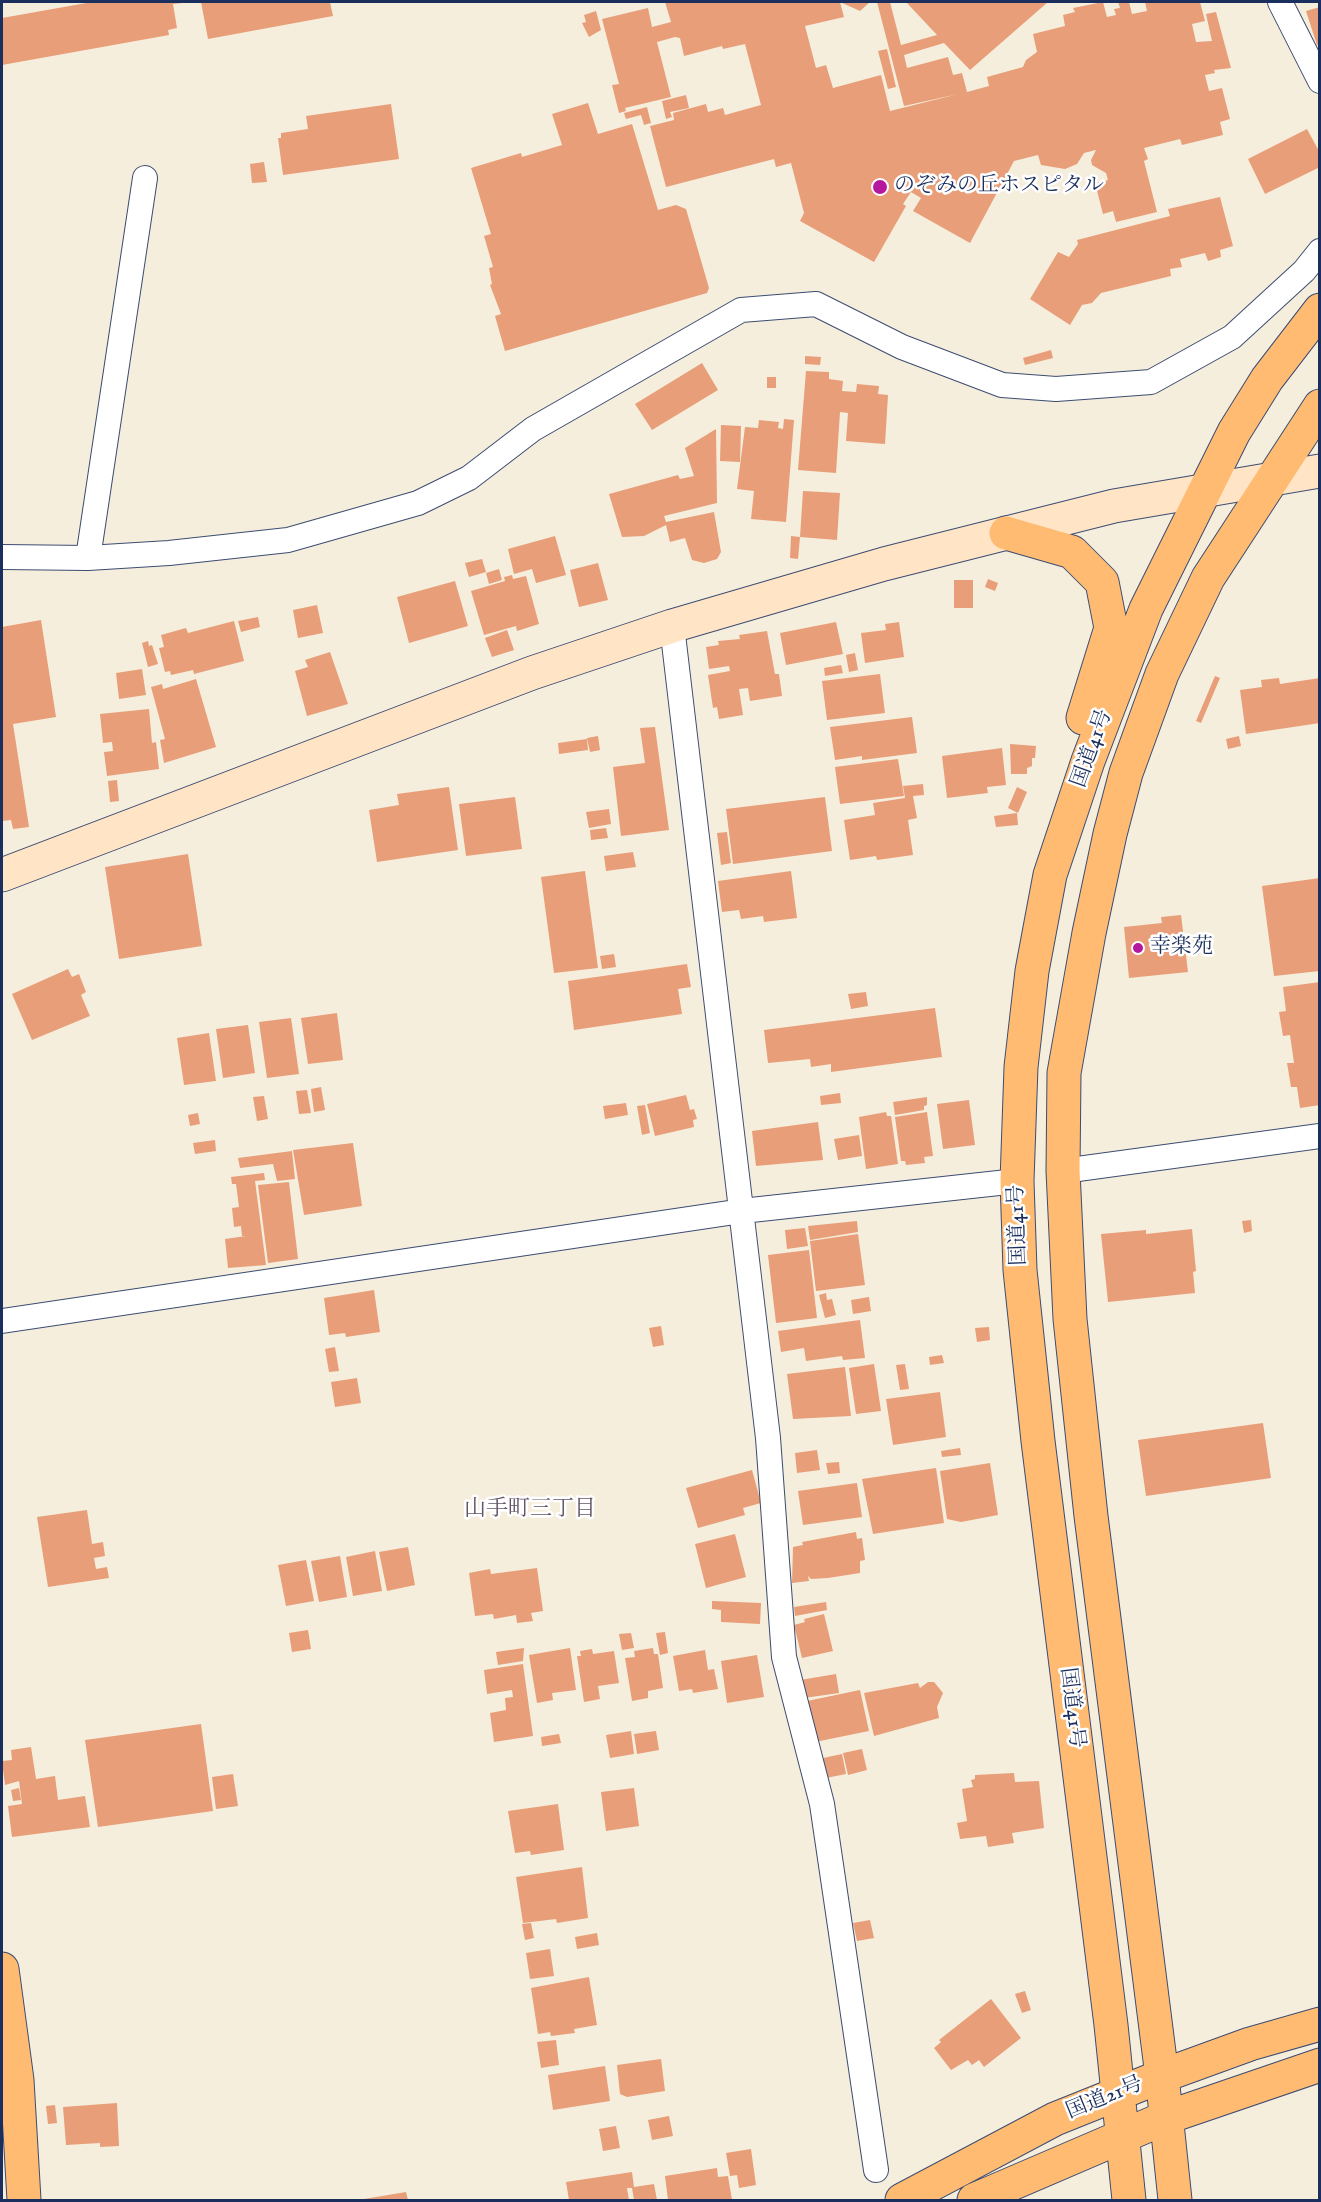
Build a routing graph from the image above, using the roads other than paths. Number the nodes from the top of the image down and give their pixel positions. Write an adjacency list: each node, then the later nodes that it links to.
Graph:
1 (1280, 2): 2 (street)
2 (1320, 81)
3 (145, 178): 12 (street)
4 (1320, 251): 12 (street)
5 (1320, 310): 9 (main road, 国道41号)
6 (1320, 406): 8 (main road, 国道41号)
7 (1320, 471): 8 (street)
8 (1271, 479): 9 (street); 17 (main road, 国道41号)
9 (1204, 491): 10 (street); 14 (main road, 国道41号)
10 (1006, 533): 13 (street); 14 (main road)
11 (2, 557): 12 (street)
12 (88, 558)
13 (672, 626): 15 (street); 19 (street)
14 (1082, 780): 18 (main road, 国道41号)
15 (2, 875)
16 (1320, 1136): 17 (street)
17 (1062, 1172): 24 (main road, 国道41号)
18 (1017, 1181): 19 (street); 25 (main road, 国道41号)
19 (742, 1211): 20 (street); 29 (street)
20 (2, 1321)
21 (2, 1969): 28 (main road)
22 (1320, 2024): 24 (main road, 国道21号)
23 (1320, 2065): 26 (main road, 国道21号)
24 (1162, 2076): 25 (main road, 国道21号); 26 (main road, 国道41号)
25 (1119, 2092): 27 (main road, 国道41号); 31 (main road, 国道21号)
26 (1165, 2118): 27 (main road, 国道21号); 34 (main road, 国道41号)
27 (1122, 2136): 32 (main road, 国道21号); 33 (main road, 国道41号)
28 (11, 2154): 30 (main road)
29 (876, 2170)
30 (24, 2200)
31 (902, 2200)
32 (974, 2200)
33 (1129, 2200)
34 (1175, 2200)

